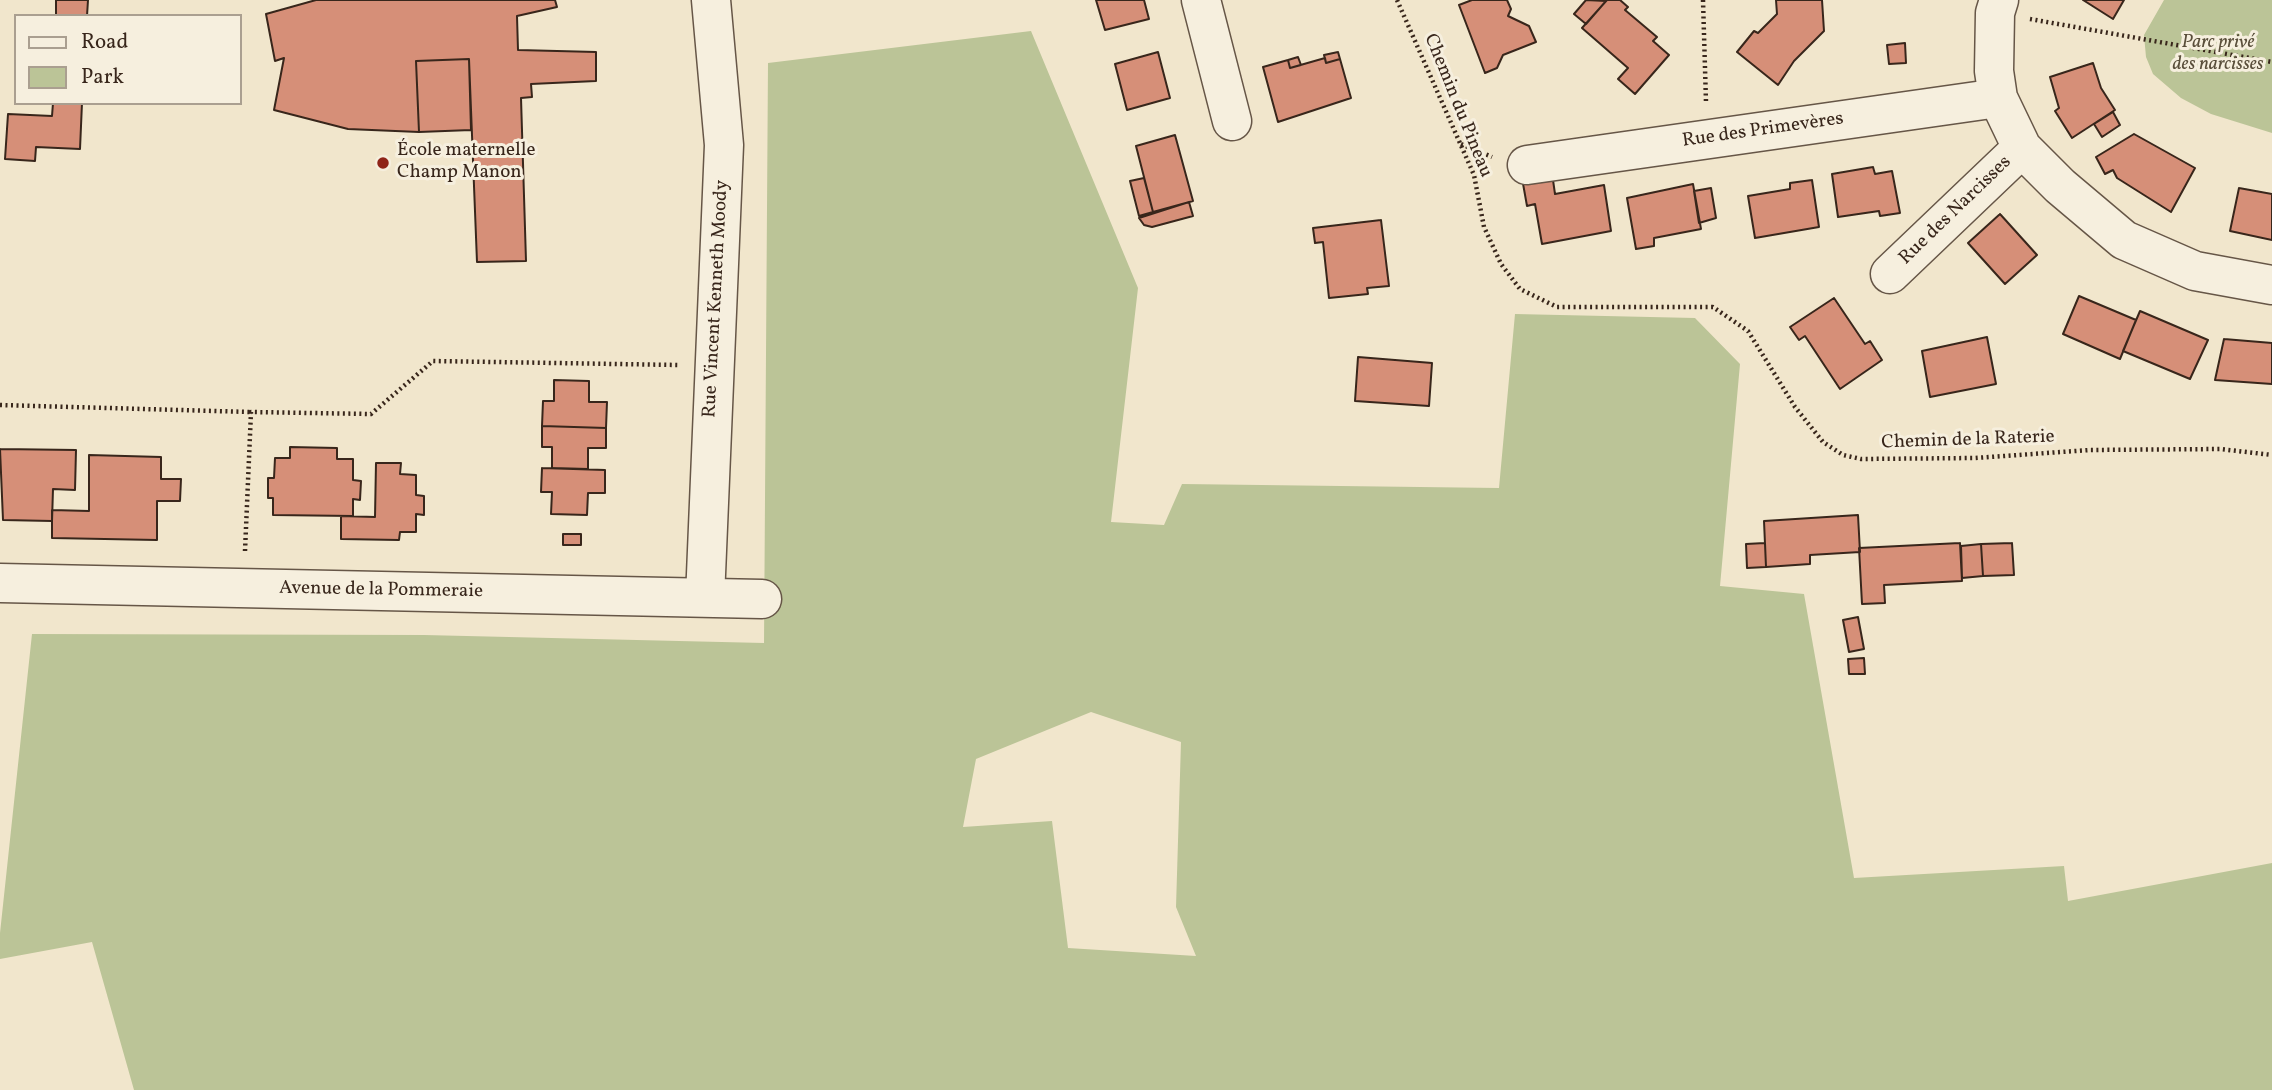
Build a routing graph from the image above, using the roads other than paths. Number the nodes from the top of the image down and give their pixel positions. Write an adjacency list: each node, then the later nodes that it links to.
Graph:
1 (711, 0): 11 (street, Rue Vincent Kenneth Moody)
2 (1201, 0): 5 (street)
3 (1997, 6): 4 (street, Rue des Narcisses)
4 (1998, 98): 6 (street, Rue des Narcisses); 7 (street, Rue des Primevères)
5 (1233, 121)
6 (2022, 148): 8 (street, Rue des Narcisses); 9 (street, Rue des Narcisses)
7 (1527, 165)
8 (1890, 274)
9 (2272, 285)
10 (0, 583): 11 (street, Avenue de la Pommeraie)
11 (705, 598): 12 (street, Avenue de la Pommeraie)
12 (762, 599)

